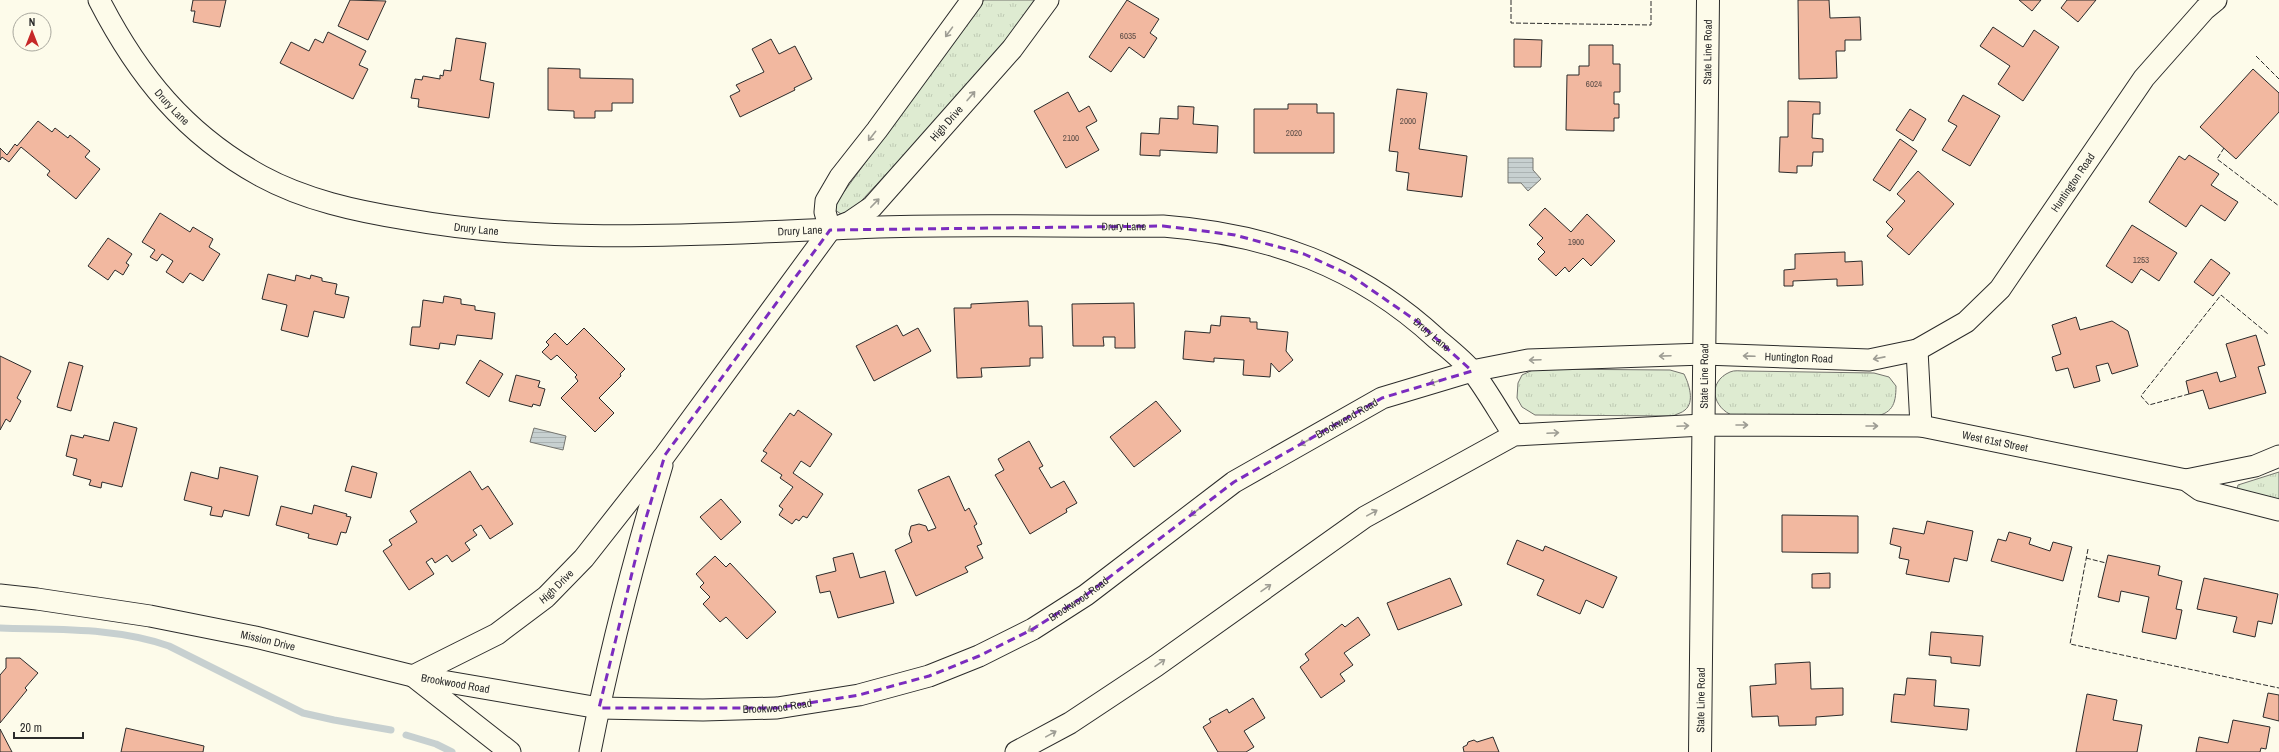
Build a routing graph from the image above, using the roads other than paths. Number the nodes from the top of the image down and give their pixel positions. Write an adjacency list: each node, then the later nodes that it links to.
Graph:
1 (99, 0): 6 (street, Drury Lane)
2 (972, 0): 6 (street, one-way to 6)
3 (1048, 0): 6 (street, High Drive, one-way to 3)
4 (1708, 0): 8 (main road, State Line Road)
5 (2216, 0): 7 (street, Huntington Road)
6 (830, 230): 9 (street, Drury Lane); 13 (street, High Drive)
7 (1917, 350): 8 (street, Huntington Road, one-way to 8); 11 (street)
8 (1704, 354): 9 (street, Brookwood Road, one-way to 9); 10 (main road, State Line Road)
9 (1472, 371): 12 (street, Drury Lane); 19 (street, Brookwood Road, one-way to 19)
10 (1703, 425): 11 (street, West 61st Street, one-way to 11); 12 (street, one-way to 10); 23 (main road, State Line Road)
11 (1921, 426): 15 (street, West 61st Street)
12 (1514, 435): 22 (street, one-way to 12)
13 (665, 455): 18 (street, High Drive); 19 (street, High Drive)
14 (2279, 456): 15 (street)
15 (2186, 480): 16 (street, West 61st Street)
16 (2279, 510)
17 (0, 595): 18 (street, Mission Drive)
18 (413, 676): 19 (street, Brookwood Road); 20 (street, Mission Drive)
19 (599, 708): 21 (street, High Drive)
20 (510, 752)
21 (590, 752)
22 (1016, 752)
23 (1700, 752)

